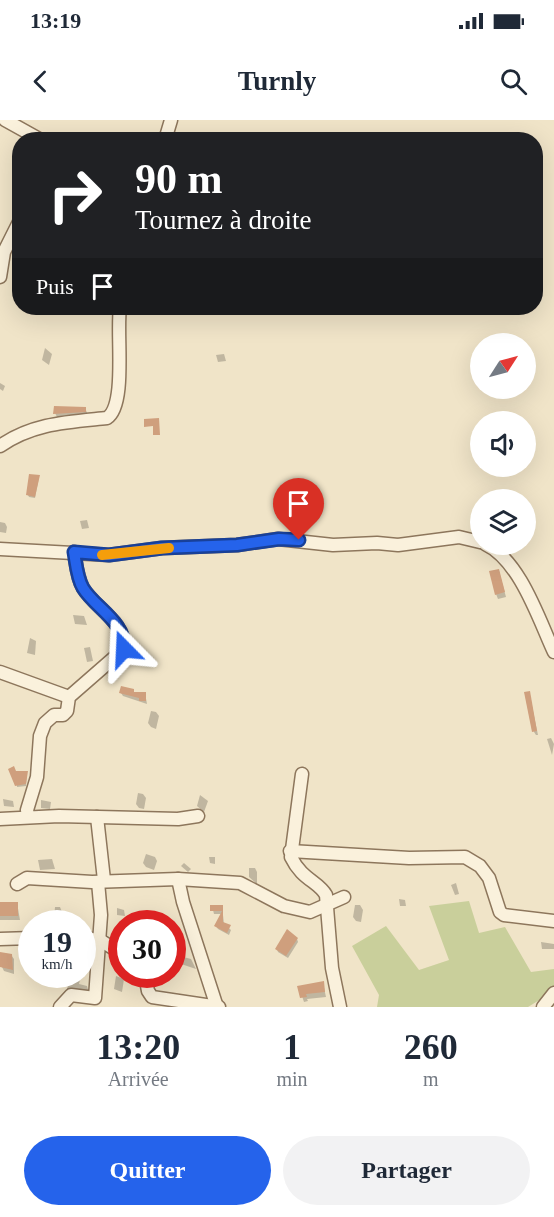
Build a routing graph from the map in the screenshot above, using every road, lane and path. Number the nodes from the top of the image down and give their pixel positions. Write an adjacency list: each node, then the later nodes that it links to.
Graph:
1 (5, 120): 2 (street)
2 (27, 132)
3 (12, 236): 4 (street)
4 (0, 277)
5 (120, 315): 6 (street)
6 (0, 446)
7 (470, 540): 9 (street)
8 (0, 549): 9 (street)
9 (74, 552): 13 (street)
10 (499, 555): 11 (street)
11 (554, 651)
12 (0, 672): 13 (street)
13 (69, 697): 15 (street)
14 (302, 774): 19 (street)
15 (28, 816): 17 (street); 18 (street)
16 (198, 816): 17 (street)
17 (97, 817): 21 (street)
18 (0, 819)
19 (290, 851): 24 (street); 25 (street)
20 (178, 879): 21 (street); 24 (street); 34 (street)
21 (101, 881): 22 (street); 29 (street)
22 (17, 884)
23 (344, 897): 24 (street)
24 (327, 905): 35 (street)
25 (554, 921)
26 (18, 938): 27 (street)
27 (0, 939)
28 (96, 940): 29 (street)
29 (100, 940): 30 (street); 33 (street)
30 (108, 945)
31 (147, 988): 34 (street)
32 (554, 993): 36 (street)
33 (60, 1007)
34 (218, 1007)
35 (340, 1007)
36 (543, 1007)

